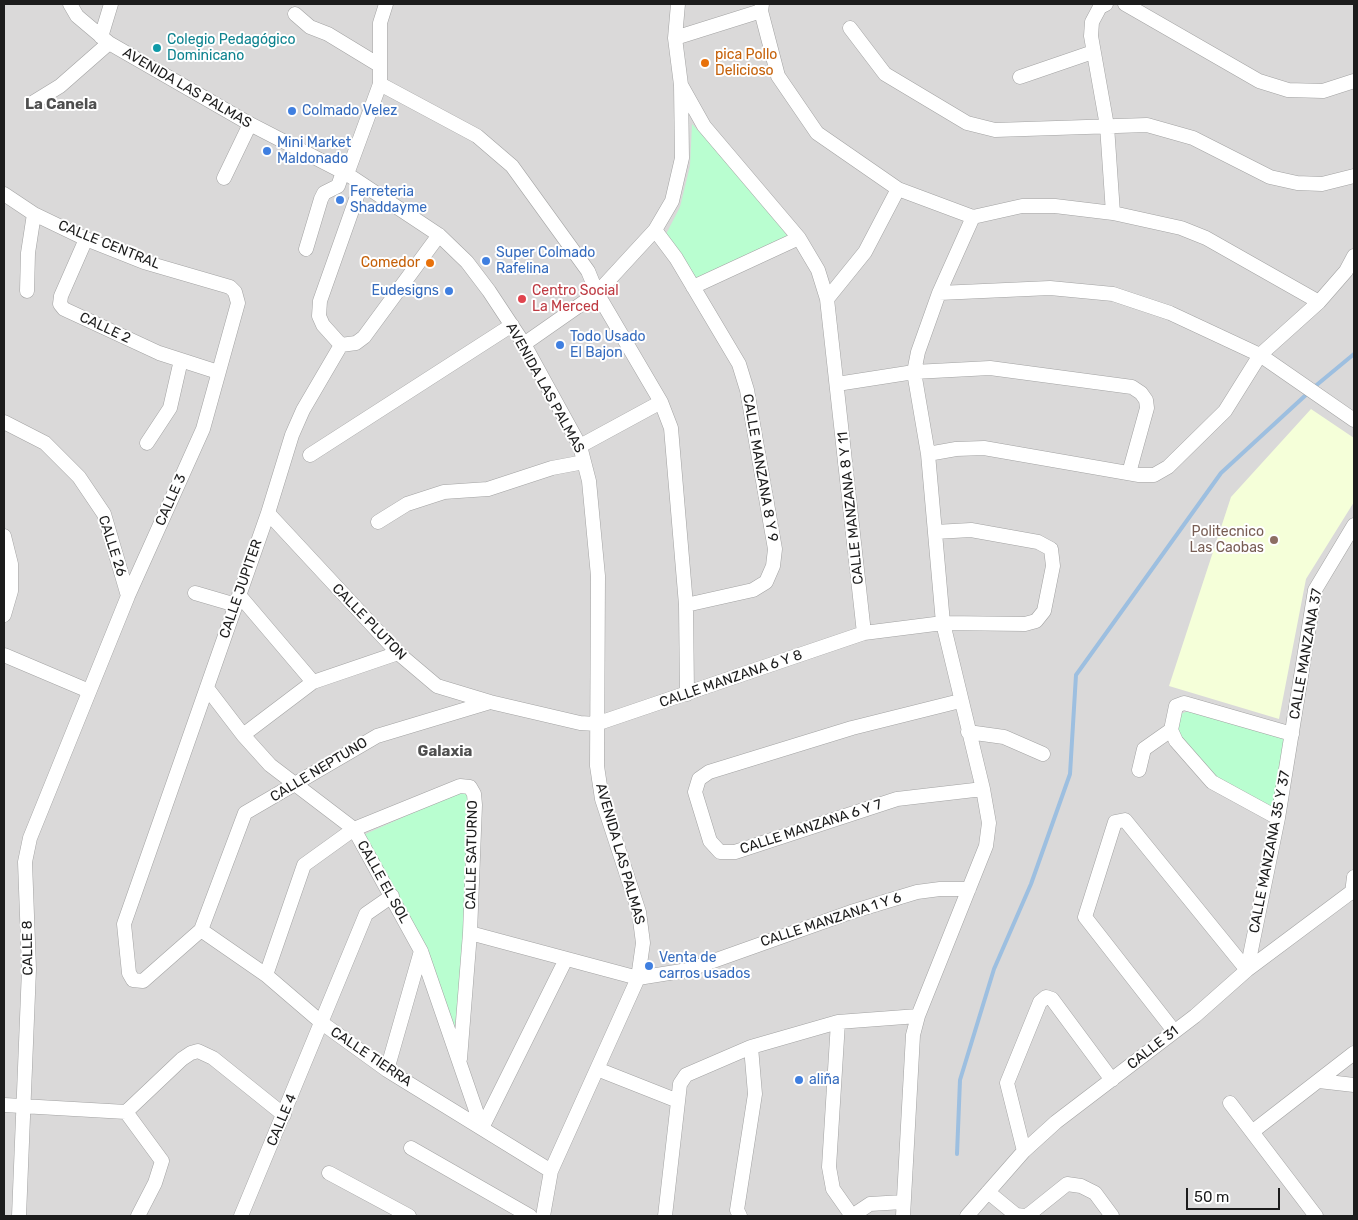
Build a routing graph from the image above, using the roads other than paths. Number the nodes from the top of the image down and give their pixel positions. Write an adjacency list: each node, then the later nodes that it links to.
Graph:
1 (70, 4): 11 (street, AVENIDA LAS PALMAS)
2 (111, 4): 11 (street)
3 (386, 4): 13 (street)
4 (678, 4): 10 (street)
5 (1106, 4): 12 (street)
6 (1126, 4): 15 (street)
7 (762, 7): 10 (street); 25 (street)
8 (294, 14): 13 (street)
9 (850, 28): 20 (street)
10 (675, 38): 17 (street)
11 (105, 40): 18 (street); 19 (street, AVENIDA LAS PALMAS)
12 (1093, 52): 14 (street); 20 (street)
13 (379, 65): 16 (street)
14 (1020, 77)
15 (1354, 81)
16 (380, 84): 21 (street); 38 (street)
17 (681, 85): 30 (street); 32 (street, CALLE MANZANA 8 Y 11)
18 (34, 102)
19 (250, 124): 21 (street, AVENIDA LAS PALMAS); 23 (street)
20 (1107, 126): 22 (street); 27 (street)
21 (345, 173): 24 (street, AVENIDA LAS PALMAS); 34 (street)
22 (1354, 176)
23 (224, 178)
24 (361, 185): 31 (street, AVENIDA LAS PALMAS); 45 (street)
25 (898, 189): 29 (street); 40 (street)
26 (4, 194): 28 (street, CALLE CENTRAL)
27 (1113, 213): 29 (street); 41 (street)
28 (34, 214): 33 (street, CALLE CENTRAL); 37 (street)
29 (973, 217): 39 (street)
30 (655, 230): 36 (street, CALLE MANZANA 8 Y 9); 38 (street)
31 (439, 234): 43 (street, AVENIDA LAS PALMAS); 45 (street)
32 (799, 238): 36 (street); 40 (street, CALLE MANZANA 8 Y 11)
33 (86, 239): 42 (street, CALLE CENTRAL); 47 (street, CALLE 2)
34 (306, 249)
35 (1354, 256): 41 (street)
36 (693, 287): 68 (street, CALLE MANZANA 8 Y 9)
37 (27, 291)
38 (597, 293): 44 (street); 51 (street)
39 (939, 293): 46 (street); 49 (street)
40 (827, 299): 50 (street, CALLE MANZANA 8 Y 11)
41 (1319, 302): 46 (street)
42 (238, 303): 48 (street, CALLE 3)
43 (512, 325): 44 (street, AVENIDA LAS PALMAS); 57 (street)
44 (524, 344): 55 (street, AVENIDA LAS PALMAS)
45 (341, 345): 60 (street, CALLE JUPITER)
46 (1260, 355): 52 (street); 59 (street)
47 (181, 360): 48 (street, CALLE 2); 54 (street)
48 (218, 372): 66 (street, CALLE 3)
49 (914, 372): 50 (street); 56 (street); 59 (street)
50 (837, 384): 71 (street, CALLE MANZANA 8 Y 11)
51 (661, 402): 55 (street); 68 (street)
52 (1354, 420)
53 (4, 422): 66 (street, CALLE 26)
54 (147, 443)
55 (580, 446): 58 (street, AVENIDA LAS PALMAS)
56 (928, 454): 59 (street); 63 (street)
57 (310, 455)
58 (584, 462): 61 (street); 80 (street, AVENIDA LAS PALMAS)
59 (1134, 474)
60 (268, 513): 67 (street, CALLE JUPITER); 72 (street, CALLE PLUTON)
61 (378, 522)
62 (1354, 525): 83 (street, CALLE MANZANA 37)
63 (935, 532): 70 (street); 70 (street, CALLE MANZANA 6 Y 8)
64 (4, 536): 69 (street)
65 (195, 593): 67 (street)
66 (128, 596): 76 (street, CALLE 3)
67 (237, 600): 74 (street); 75 (street, CALLE JUPITER)
68 (686, 605): 77 (street)
69 (4, 615)
70 (943, 623): 71 (street, CALLE MANZANA 6 Y 8); 78 (street)
71 (864, 633): 77 (street, CALLE MANZANA 6 Y 8)
72 (398, 653): 74 (street); 79 (street, CALLE PLUTON)
73 (4, 655): 76 (street)
74 (313, 682): 84 (street)
75 (207, 688): 84 (street, CALLE EL SOL); 102 (street, CALLE JUPITER)
76 (89, 690): 118 (street, CALLE 8)
77 (687, 694): 80 (street, CALLE MANZANA 6 Y 8)
78 (960, 701): 82 (street); 88 (street, CALLE MANZANA 6 Y 7)
79 (490, 702): 80 (street, CALLE NEPTUNO); 87 (street, CALLE NEPTUNO)
80 (596, 724): 101 (street, AVENIDA LAS PALMAS)
81 (1171, 730): 83 (street); 86 (street); 89 (street)
82 (968, 732): 85 (street); 88 (street)
83 (1292, 734): 89 (street, CALLE MANZANA 35 Y 37)
84 (243, 735): 87 (street, CALLE EL SOL)
85 (1043, 754)
86 (1139, 770)
87 (296, 784): 90 (street, CALLE EL SOL); 95 (street, CALLE NEPTUNO)
88 (983, 789): 92 (street)
89 (1278, 818): 99 (street, CALLE MANZANA 35 Y 37)
90 (354, 828): 94 (street, CALLE EL SOL); 96 (street, CALLE SATURNO); 100 (street, CALLE SATURNO)
91 (1354, 877): 93 (street)
92 (968, 889): 101 (street, CALLE MANZANA 1 Y 6); 103 (street)
93 (1353, 892): 99 (street, CALLE 31)
94 (392, 896): 97 (street, CALLE EL SOL); 105 (street, CALLE 4)
95 (201, 930): 100 (street, CALLE TIERRA); 102 (street, CALLE NEPTUNO)
96 (470, 933): 98 (street); 109 (street)
97 (421, 952): 109 (street, CALLE EL SOL); 111 (street)
98 (566, 959): 101 (street); 121 (street)
99 (1247, 970): 106 (street, CALLE 31); 106 (street)
100 (266, 975): 105 (street, CALLE TIERRA)
101 (638, 978): 110 (street, AVENIDA LAS PALMAS)
102 (137, 982)
103 (918, 1016): 104 (street); 128 (street)
104 (838, 1022): 107 (street); 137 (street)
105 (322, 1023): 111 (street, CALLE TIERRA); 120 (street, CALLE 4)
106 (1174, 1031): 112 (street, CALLE 31)
107 (750, 1047): 115 (street); 136 (street)
108 (1354, 1053): 113 (street)
109 (460, 1058): 121 (street, CALLE EL SOL)
110 (597, 1069): 115 (street); 125 (street, AVENIDA LAS PALMAS)
111 (387, 1070): 121 (street, CALLE TIERRA)
112 (1112, 1080): 124 (street, CALLE 31); 124 (street)
113 (1319, 1081): 114 (street); 122 (street)
114 (1354, 1086)
115 (678, 1101): 135 (street)
116 (1230, 1103): 122 (street)
117 (4, 1105): 118 (street)
118 (24, 1105): 119 (street); 129 (street, CALLE 8)
119 (126, 1112): 120 (street); 130 (street)
120 (284, 1115): 131 (street, CALLE 4)
121 (482, 1128): 125 (street, CALLE TIERRA)
122 (1252, 1132): 142 (street)
123 (411, 1148): 133 (street)
124 (1024, 1152): 127 (street, CALLE 31)
125 (551, 1171): 134 (street, AVENIDA LAS PALMAS)
126 (329, 1173): 132 (street)
127 (988, 1192): 139 (street, CALLE 31); 140 (street)
128 (903, 1202): 137 (street); 138 (street)
129 (19, 1216)
130 (138, 1216)
131 (242, 1216)
132 (409, 1216)
133 (530, 1216)
134 (543, 1216)
135 (665, 1216)
136 (740, 1216)
137 (852, 1216)
138 (902, 1216)
139 (967, 1216)
140 (1026, 1216): 141 (street)
141 (1112, 1216)
142 (1316, 1216)

